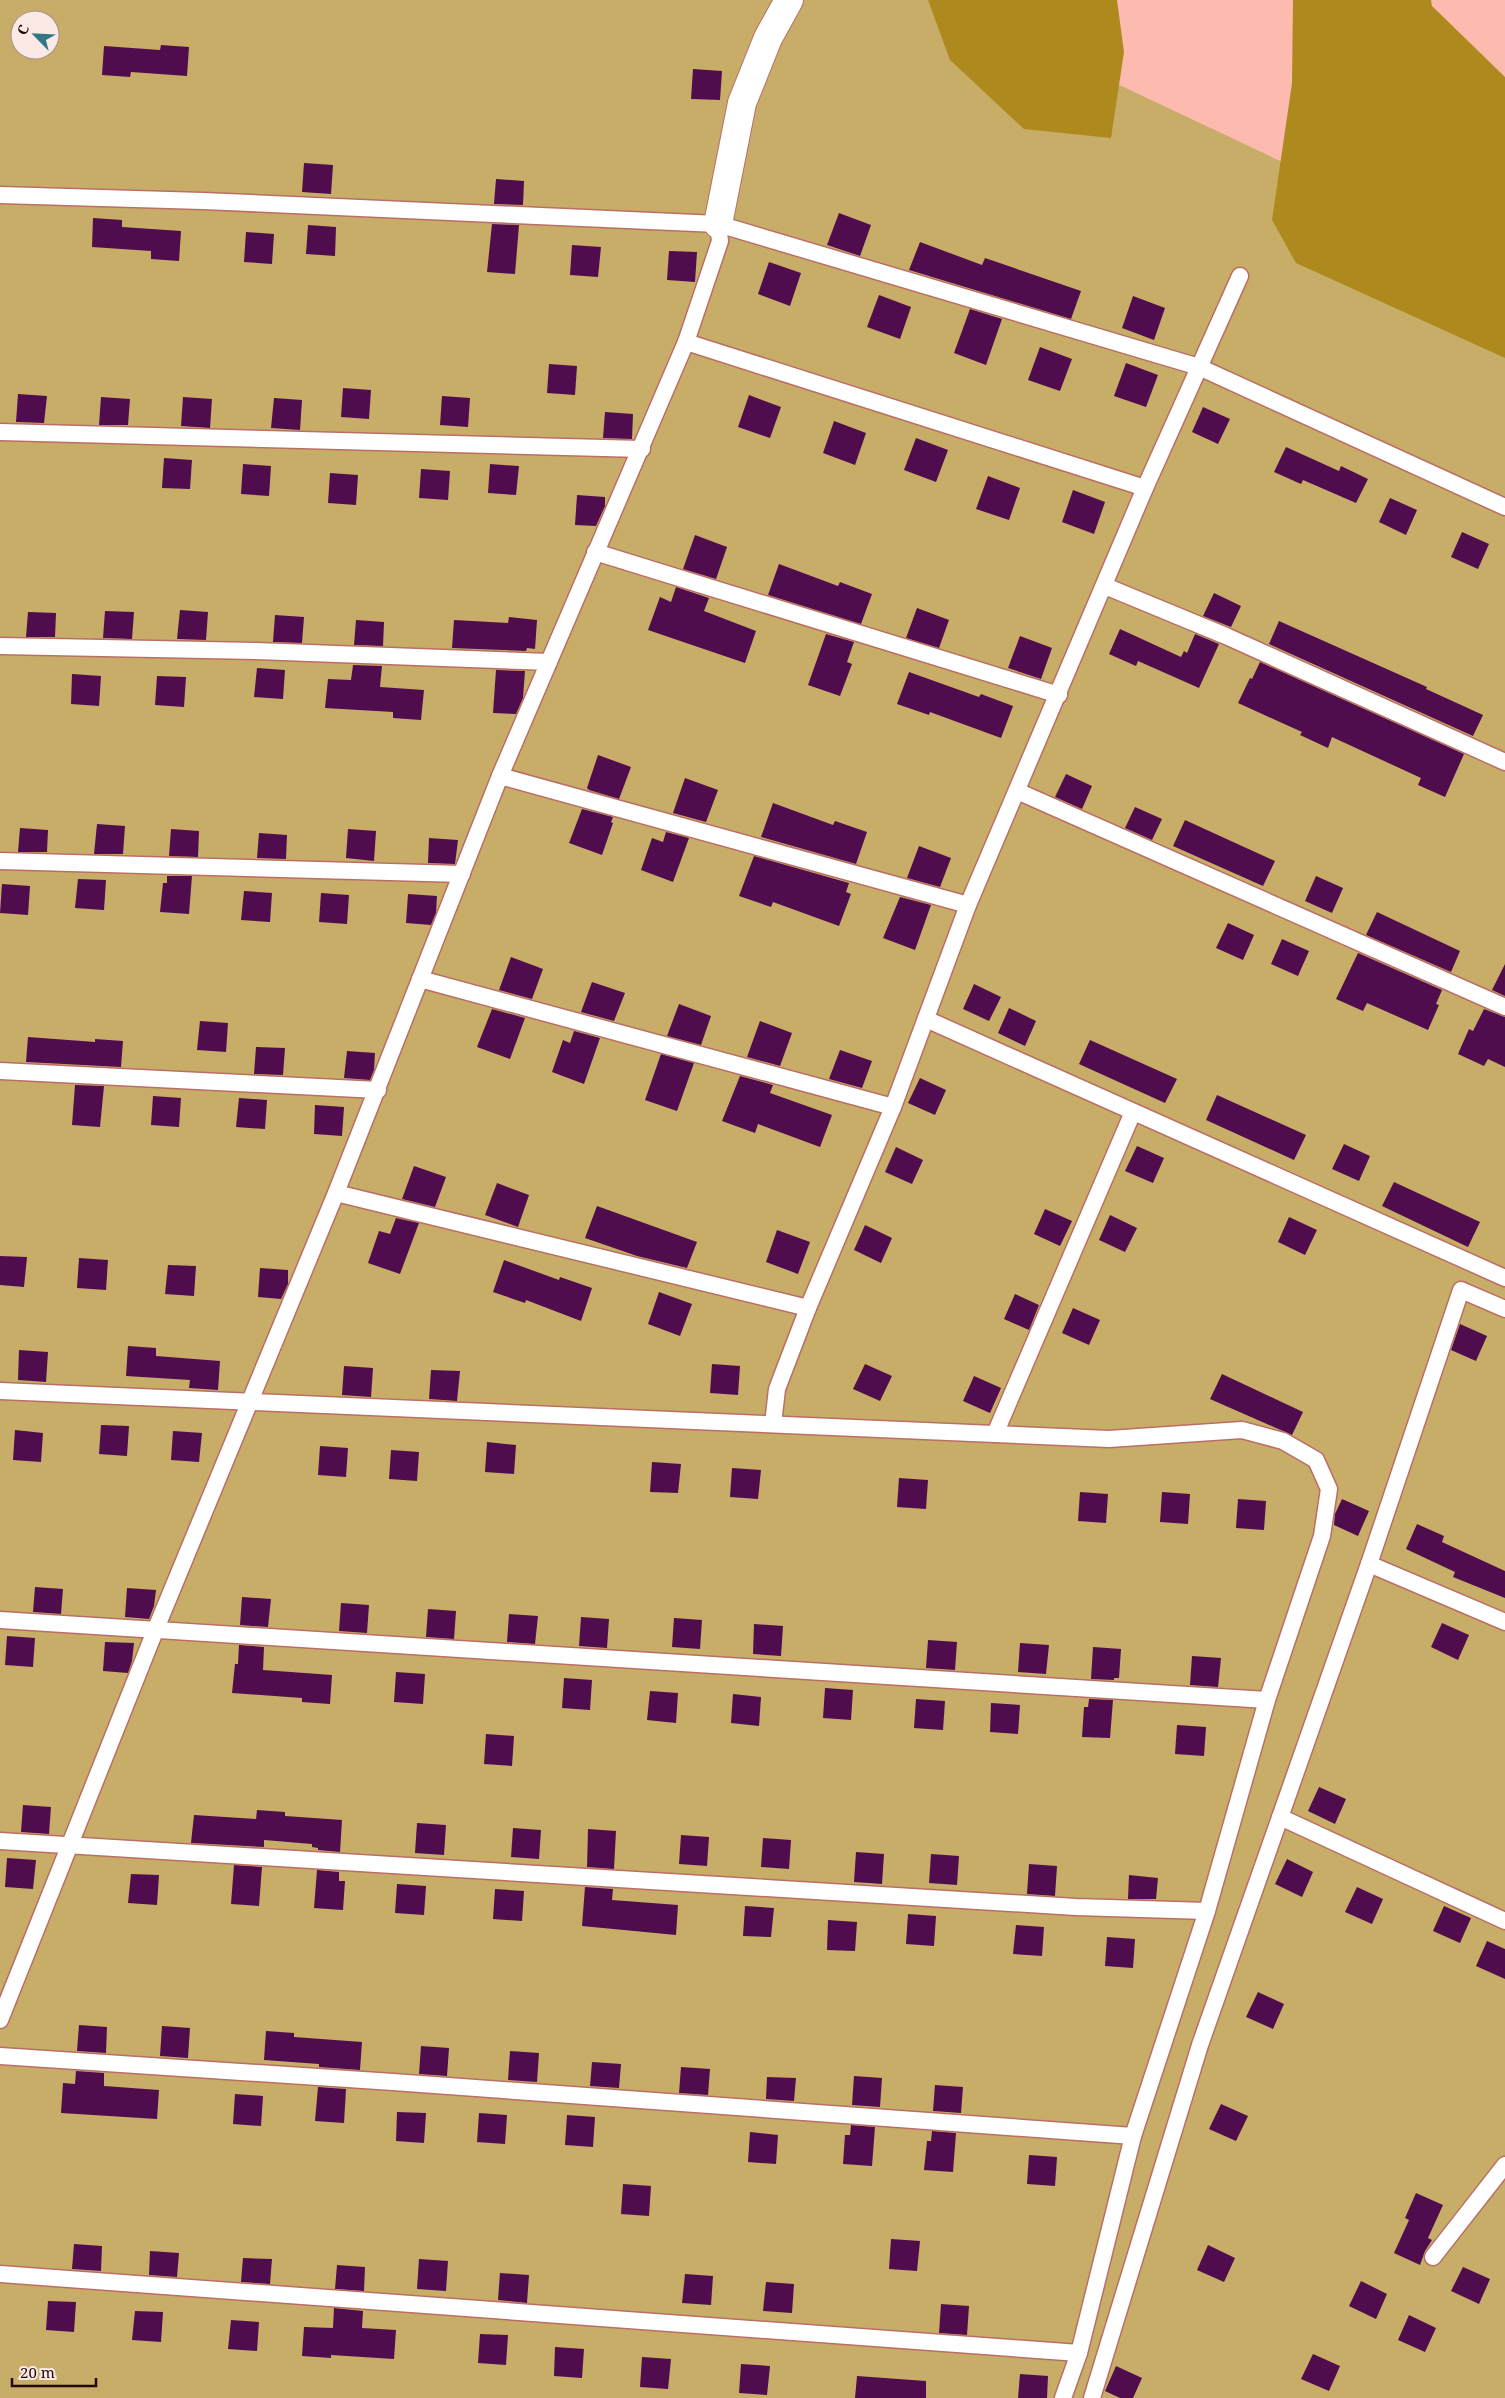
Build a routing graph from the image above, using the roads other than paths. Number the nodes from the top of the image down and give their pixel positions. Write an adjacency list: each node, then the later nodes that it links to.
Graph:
1 (789, 0): 3 (street)
2 (0, 195): 3 (lane)
3 (718, 224): 5 (lane); 6 (lane)
4 (1240, 276): 6 (lane)
5 (686, 342): 8 (lane); 9 (lane)
6 (1199, 367): 9 (lane); 10 (lane)
7 (0, 432): 8 (lane)
8 (642, 449): 11 (lane)
9 (1145, 488): 12 (lane)
10 (1505, 507)
11 (595, 552): 14 (lane); 15 (lane)
12 (1105, 586): 15 (lane); 16 (lane)
13 (0, 646): 14 (lane)
14 (549, 662): 17 (lane)
15 (1059, 695): 18 (lane)
16 (1505, 762)
17 (500, 776): 20 (lane); 21 (lane)
18 (1018, 791): 21 (lane); 23 (lane)
19 (0, 861): 20 (lane)
20 (462, 874): 22 (lane)
21 (968, 905): 24 (lane)
22 (420, 979): 26 (lane); 27 (lane)
23 (1505, 1007)
24 (926, 1019): 27 (lane); 28 (lane)
25 (0, 1071): 26 (lane)
26 (378, 1090): 29 (lane)
27 (893, 1107): 31 (lane)
28 (1133, 1112): 30 (lane); 36 (lane)
29 (336, 1193): 31 (lane); 34 (lane)
30 (1505, 1278)
31 (808, 1308): 35 (lane)
32 (1505, 1309): 37 (lane)
33 (0, 1391): 34 (lane)
34 (251, 1402): 35 (lane); 40 (lane)
35 (773, 1424): 36 (lane)
36 (995, 1434): 41 (lane)
37 (1370, 1564): 39 (lane); 42 (lane)
38 (0, 1620): 40 (lane)
39 (1505, 1622)
40 (155, 1630): 41 (lane); 44 (lane)
41 (1267, 1700): 45 (lane)
42 (1280, 1818): 46 (lane); 54 (lane)
43 (0, 1841): 44 (lane)
44 (69, 1845): 45 (lane); 47 (lane)
45 (1207, 1911): 49 (lane)
46 (1505, 1921)
47 (0, 2020)
48 (0, 2056): 49 (lane)
49 (1133, 2136): 53 (lane)
50 (1504, 2169): 51 (lane)
51 (1433, 2257)
52 (0, 2274): 53 (lane)
53 (1079, 2352): 55 (lane)
54 (1097, 2396)
55 (1063, 2398)

